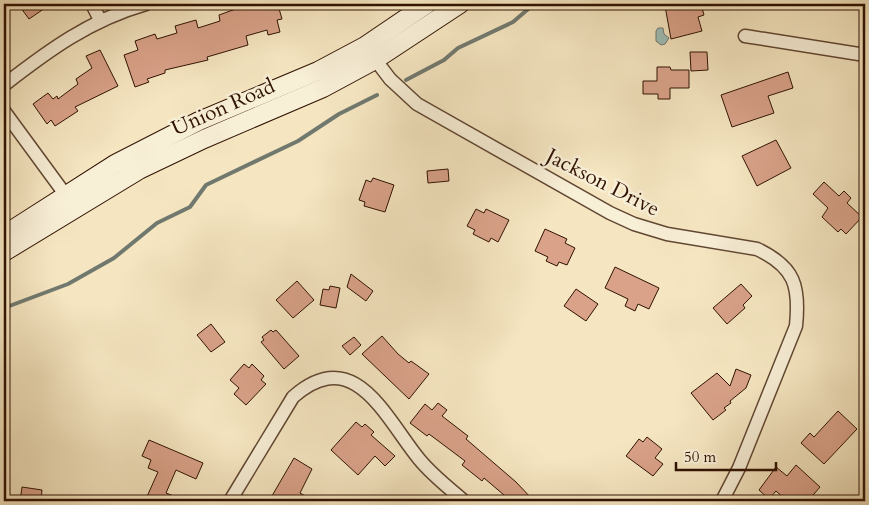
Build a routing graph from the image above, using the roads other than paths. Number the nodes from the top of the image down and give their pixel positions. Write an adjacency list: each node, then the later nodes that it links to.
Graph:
1 (92, 4): 5 (street)
2 (146, 4): 5 (street)
3 (427, 4): 7 (main road, Union Road)
4 (460, 4): 7 (main road, Union Road)
5 (100, 20): 9 (street)
6 (745, 36): 8 (street)
7 (370, 53): 11 (main road, Union Road); 16 (street, Jackson Drive)
8 (865, 55)
9 (4, 85)
10 (4, 111): 11 (street)
11 (70, 201): 12 (main road, Union Road); 13 (main road, Union Road)
12 (4, 235)
13 (4, 252)
14 (230, 501): 15 (street)
15 (464, 501)
16 (722, 501)

